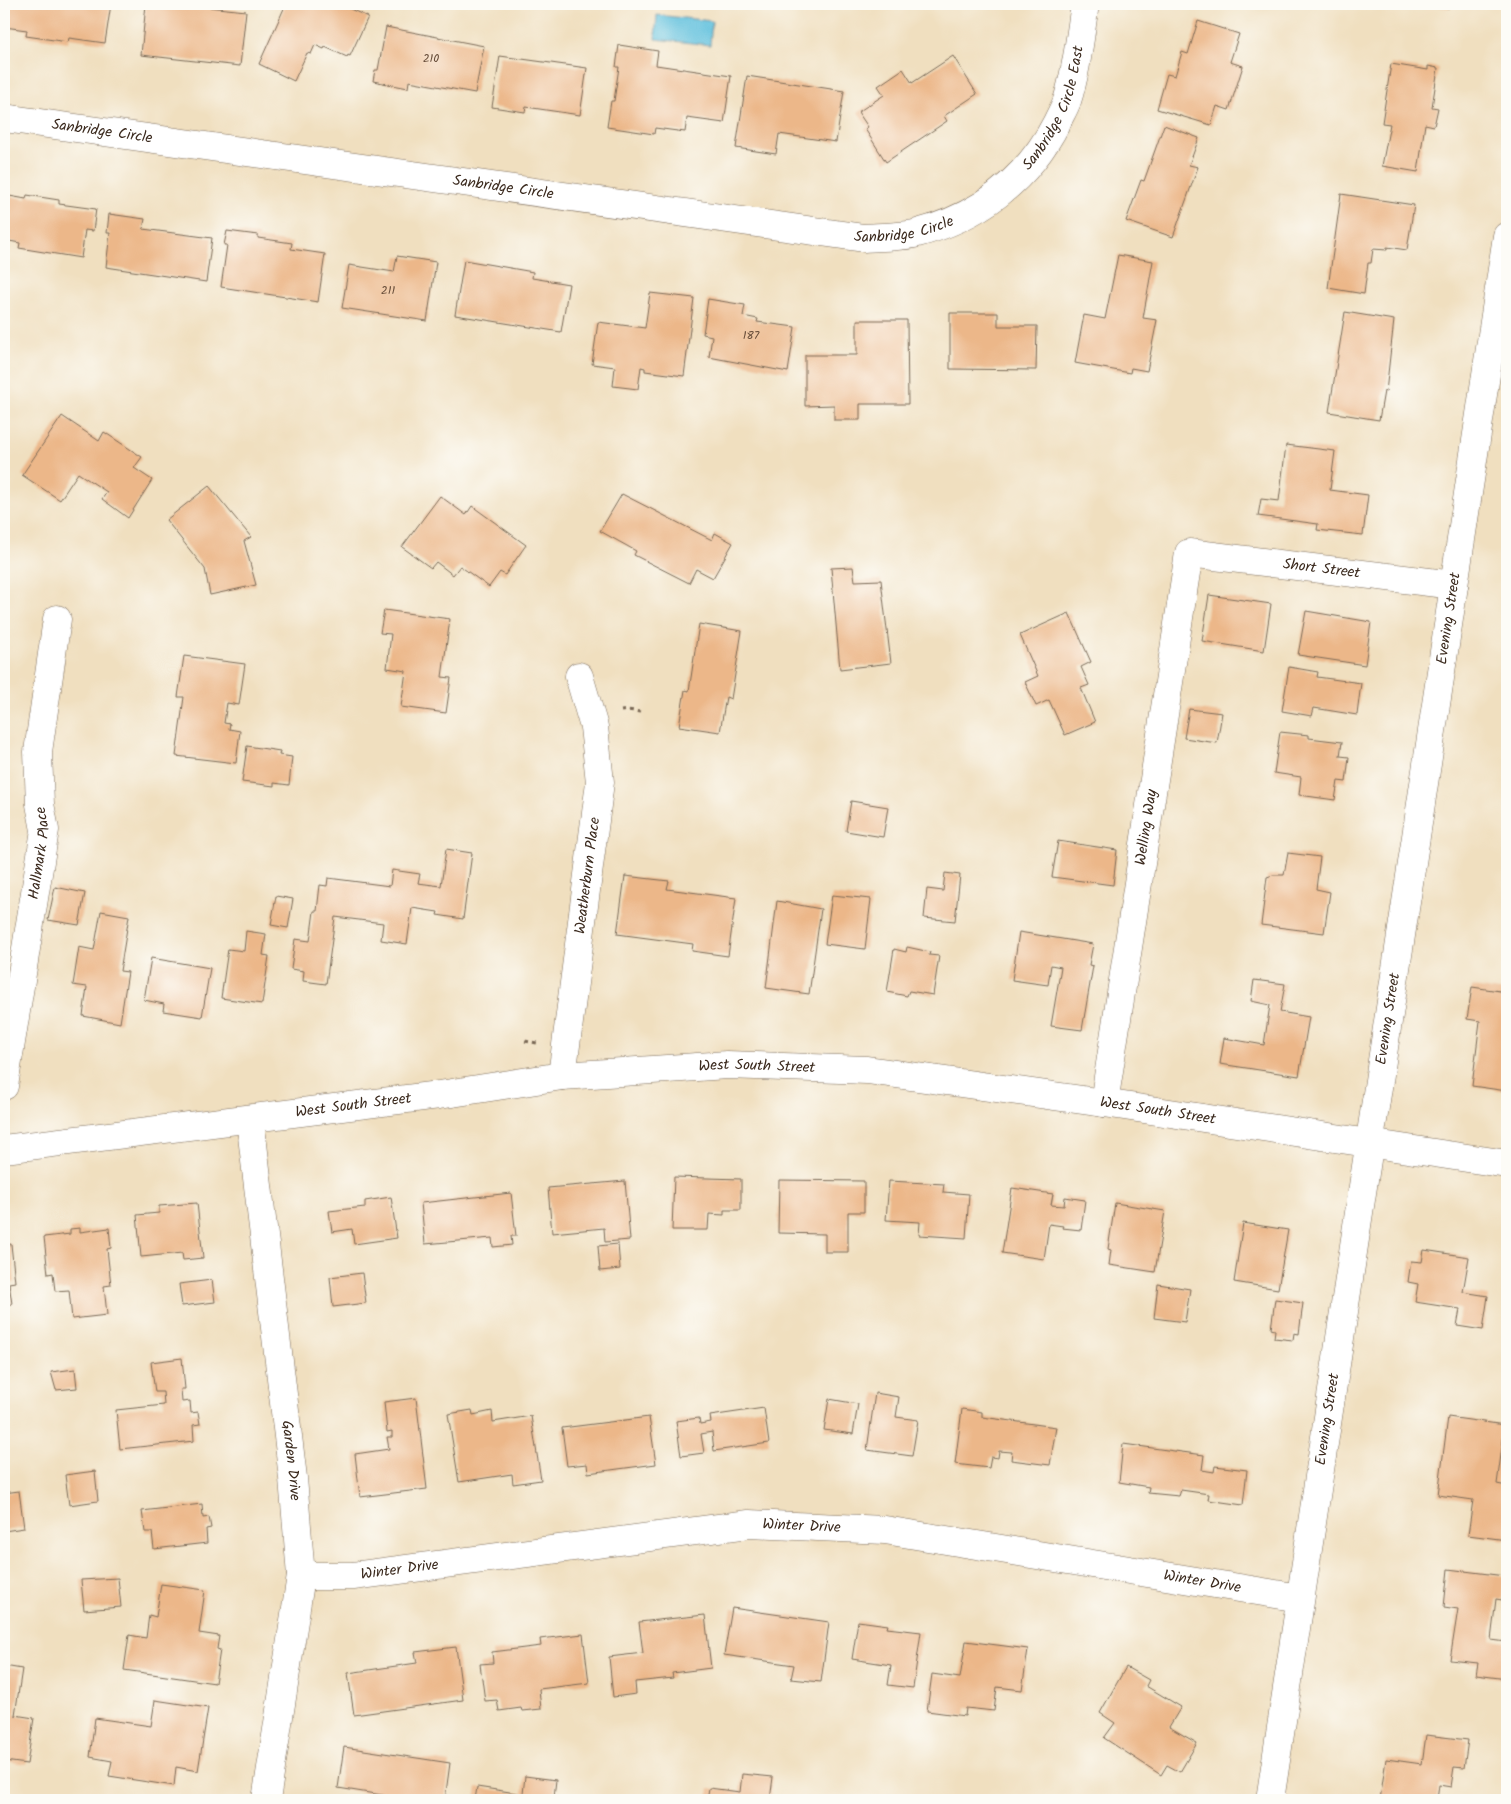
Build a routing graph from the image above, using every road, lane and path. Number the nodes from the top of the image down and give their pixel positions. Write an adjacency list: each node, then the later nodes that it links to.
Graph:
1 (1085, 4): 3 (street, Sanbridge Circle East)
2 (4, 118): 3 (street, Sanbridge Circle)
3 (994, 198)
4 (1507, 236): 6 (street, Evening Street)
5 (1189, 553): 6 (street, Short Street); 15 (street, Welling Way)
6 (1454, 585): 17 (street, Evening Street)
7 (57, 619): 14 (street, Hallmark Place)
8 (579, 676): 13 (street, Weatherburn Place)
9 (628, 710): 10 (path)
10 (640, 712)
11 (525, 1041): 12 (path)
12 (538, 1043)
13 (562, 1076): 15 (street, West South Street); 16 (street, West South Street)
14 (4, 1086)
15 (1104, 1103): 17 (street, West South Street)
16 (250, 1119): 18 (street, West South Street); 20 (street, Garden Drive)
17 (1370, 1143): 19 (street, West South Street); 21 (street, Evening Street)
18 (4, 1149)
19 (1507, 1164)
20 (302, 1576): 21 (street, Winter Drive); 22 (street, Garden Drive)
21 (1300, 1598): 23 (street, Evening Street)
22 (266, 1800)
23 (1270, 1800)

